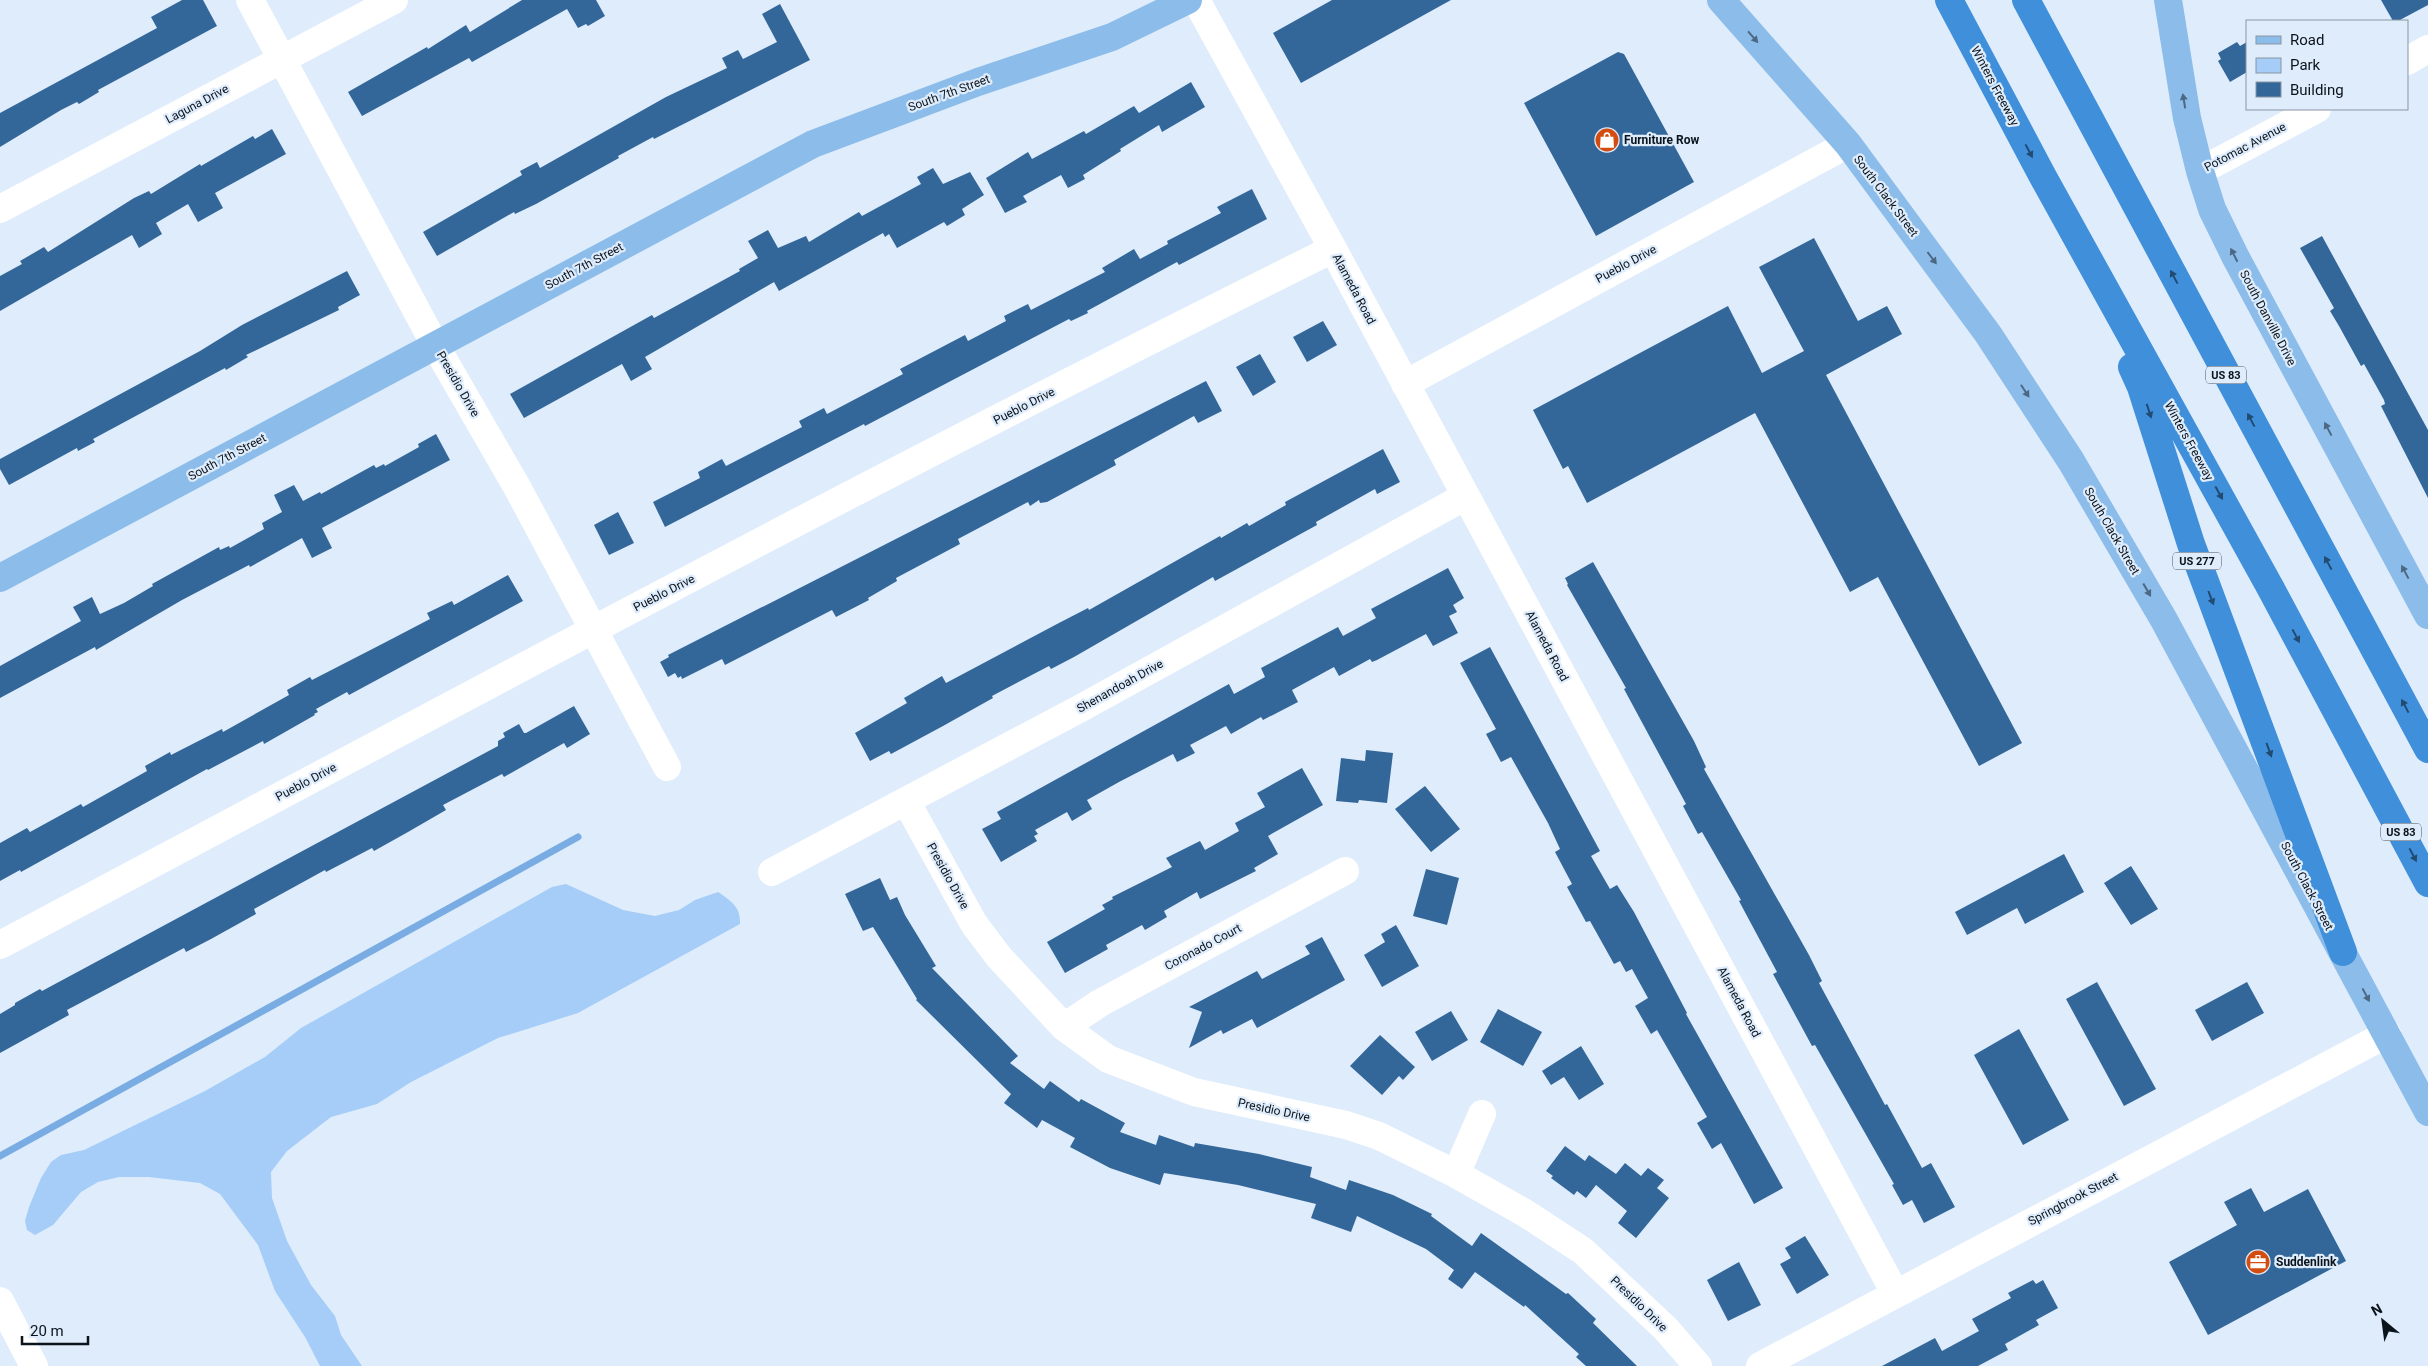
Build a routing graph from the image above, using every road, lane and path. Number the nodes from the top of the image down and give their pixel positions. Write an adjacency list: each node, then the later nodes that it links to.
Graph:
1 (250, 0): 10 (street, Presidio Drive)
2 (394, 0): 10 (street, Laguna Drive)
3 (1188, 0): 18 (main road, South 7th Street)
4 (1196, 0): 17 (street, Alameda Road)
5 (1721, 0): 13 (main road, South Clack Street, one-way to 13)
6 (1949, 0): 15 (highway, Winters Freeway / US 83, one-way to 15)
7 (2026, 0): 24 (highway, US 83, one-way to 7)
8 (2168, 0): 14 (main road, South Danville Drive, one-way to 8)
9 (2428, 49): 11 (street)
10 (282, 58): 16 (street, Laguna Drive); 18 (street, Presidio Drive)
11 (2408, 60)
12 (2315, 110): 14 (street, Potomac Avenue)
13 (1848, 144): 19 (street, Pueblo Drive); 31 (main road, South Clack Street, one-way to 31)
14 (2200, 171): 22 (main road, South Danville Drive, one-way to 14)
15 (2042, 175): 29 (highway, Winters Freeway / US 83, one-way to 29); 31 (highway, US 277, one-way to 31)
16 (0, 209)
17 (1333, 249): 19 (street, Alameda Road); 23 (street, Pueblo Drive)
18 (435, 345): 21 (main road, South 7th Street); 23 (street, Presidio Drive)
19 (1405, 384): 20 (street, Alameda Road)
20 (1466, 496): 26 (street, Shenandoah Drive); 37 (street, Alameda Road)
21 (0, 578)
22 (2428, 615)
23 (594, 630): 25 (street, Presidio Drive); 30 (street, Pueblo Drive)
24 (2428, 749)
25 (667, 767)
26 (906, 801): 28 (street, Shenandoah Drive); 32 (street, Presidio Drive)
27 (1345, 871): 32 (street, Coronado Court)
28 (772, 872)
29 (2428, 883)
30 (0, 944)
31 (2343, 952): 33 (main road, South Clack Street / US 277, one-way to 33)
32 (1064, 1028): 36 (street, Presidio Drive)
33 (2387, 1034): 34 (main road, South Clack Street / US 277); 37 (street, Springbrook Street)
34 (2428, 1112)
35 (1482, 1114): 36 (street)
36 (1456, 1174): 40 (street, Presidio Drive)
37 (1895, 1293): 41 (street, Springbrook Street)
38 (0, 1301): 39 (street)
39 (34, 1366)
40 (1698, 1366)
41 (1760, 1366)

